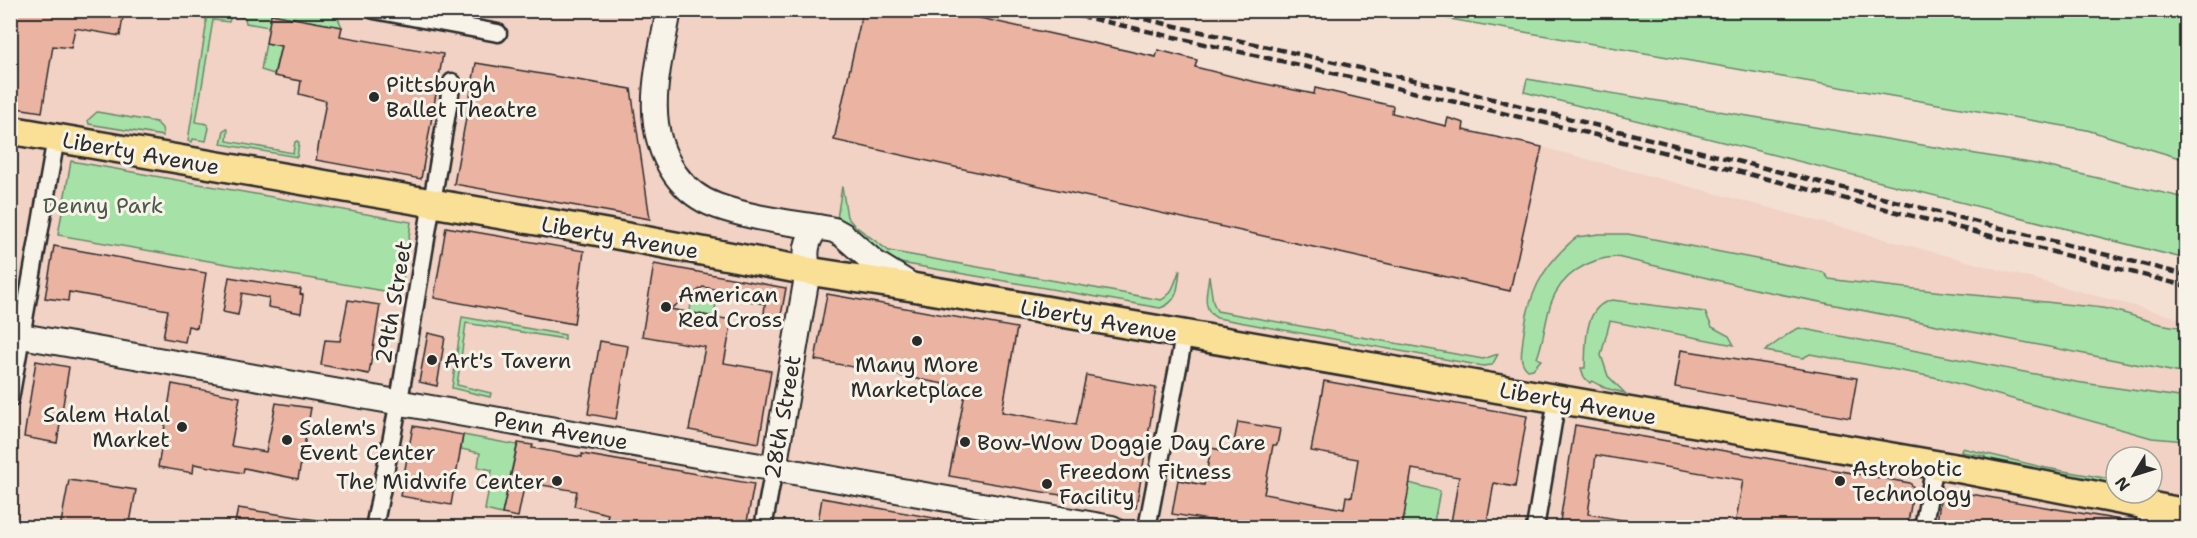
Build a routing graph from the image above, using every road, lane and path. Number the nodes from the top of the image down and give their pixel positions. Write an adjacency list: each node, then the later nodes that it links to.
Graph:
1 (374, 10): 3 (street)
2 (669, 10): 8 (street)
3 (498, 33)
4 (452, 82): 7 (street, 29th Street)
5 (10, 130): 6 (main road, Liberty Avenue)
6 (56, 138): 7 (main road, Liberty Avenue); 11 (street)
7 (432, 204): 9 (main road, Liberty Avenue); 15 (street, 29th Street)
8 (817, 227): 9 (street, 28th Street); 10 (street)
9 (808, 271): 10 (main road, Liberty Avenue); 17 (street, 28th Street)
10 (912, 287): 12 (main road, Liberty Avenue)
11 (16, 335): 13 (street); 15 (street, Penn Avenue)
12 (1184, 336): 14 (main road, Liberty Avenue); 23 (street)
13 (10, 399)
14 (1557, 399): 16 (main road, Liberty Avenue); 24 (street)
15 (399, 401): 17 (street, Penn Avenue); 20 (street, 29th Street)
16 (1935, 465): 19 (main road, Liberty Avenue); 25 (street)
17 (774, 468): 21 (street, 28th Street); 22 (street, Penn Avenue)
18 (2187, 513): 19 (main road, Liberty Avenue)
19 (2146, 517)
20 (374, 528)
21 (763, 528)
22 (1112, 528)
23 (1147, 528)
24 (1535, 528)
25 (1923, 528)

